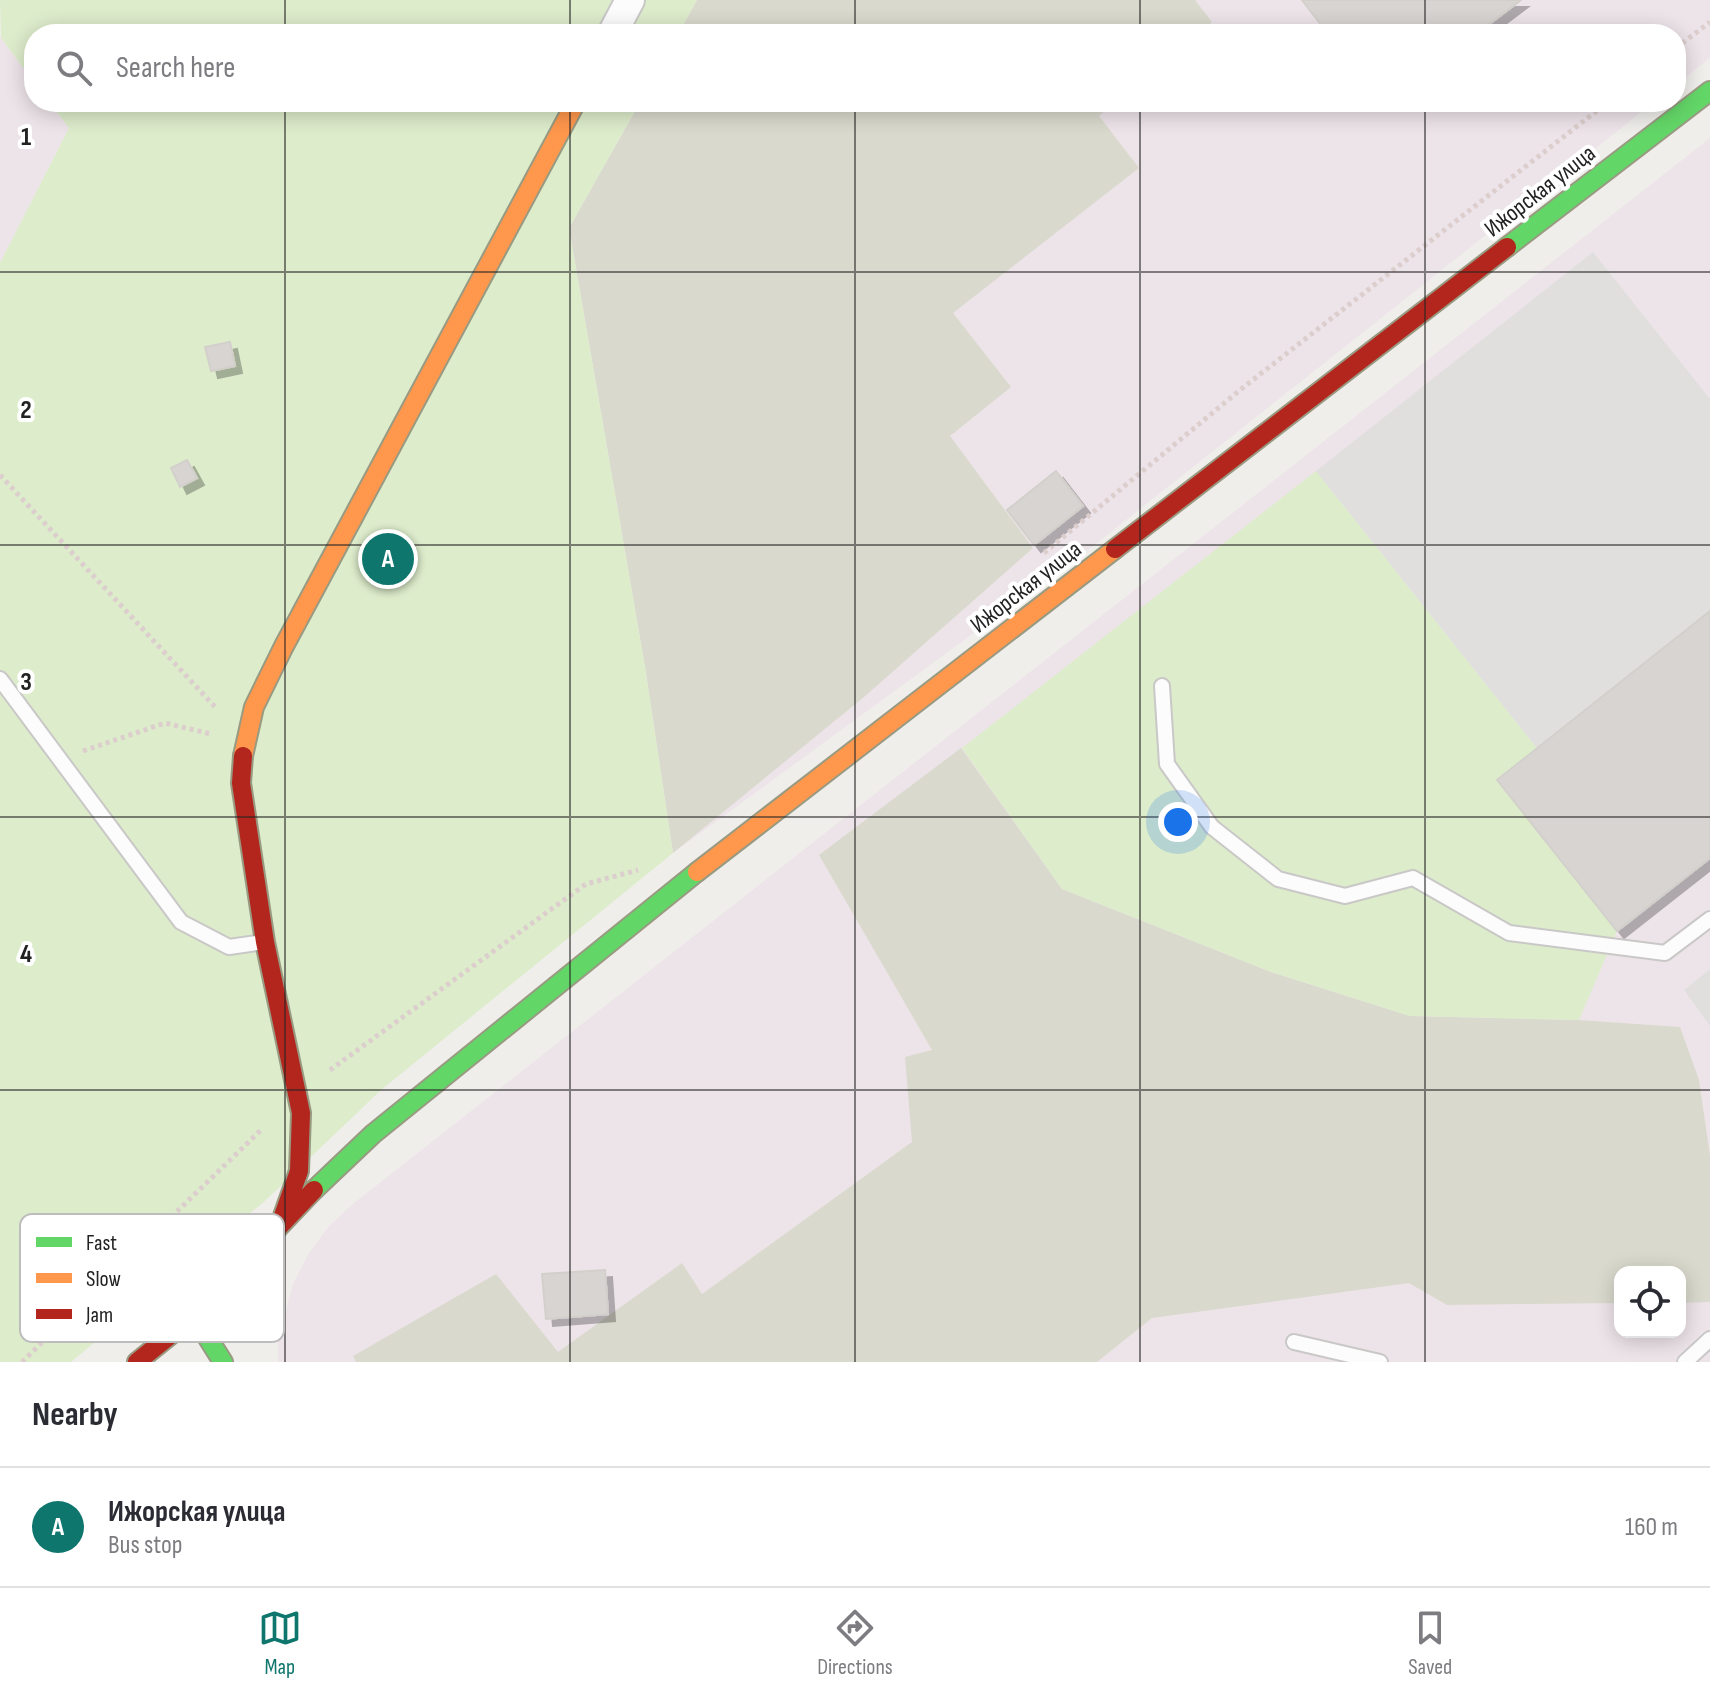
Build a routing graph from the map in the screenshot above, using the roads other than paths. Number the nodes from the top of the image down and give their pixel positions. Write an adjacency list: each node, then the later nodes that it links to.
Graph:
1 (630, 0): 2 (street)
2 (617, 24)
3 (1710, 91): 4 (street, Ижорская улица)
4 (1686, 109)
5 (571, 112): 10 (street)
6 (1683, 112): 12 (street, Ижорская улица)
7 (0, 679): 10 (lane)
8 (1162, 686): 9 (lane)
9 (1710, 919)
10 (265, 942): 11 (street)
11 (283, 1214)
12 (284, 1219)
13 (1710, 1339): 20 (lane)
14 (162, 1342): 17 (street, Ижорская улица)
15 (210, 1342): 18 (street)
16 (1294, 1342): 19 (lane)
17 (137, 1362)
18 (223, 1362)
19 (1380, 1362)
20 (1685, 1362)

